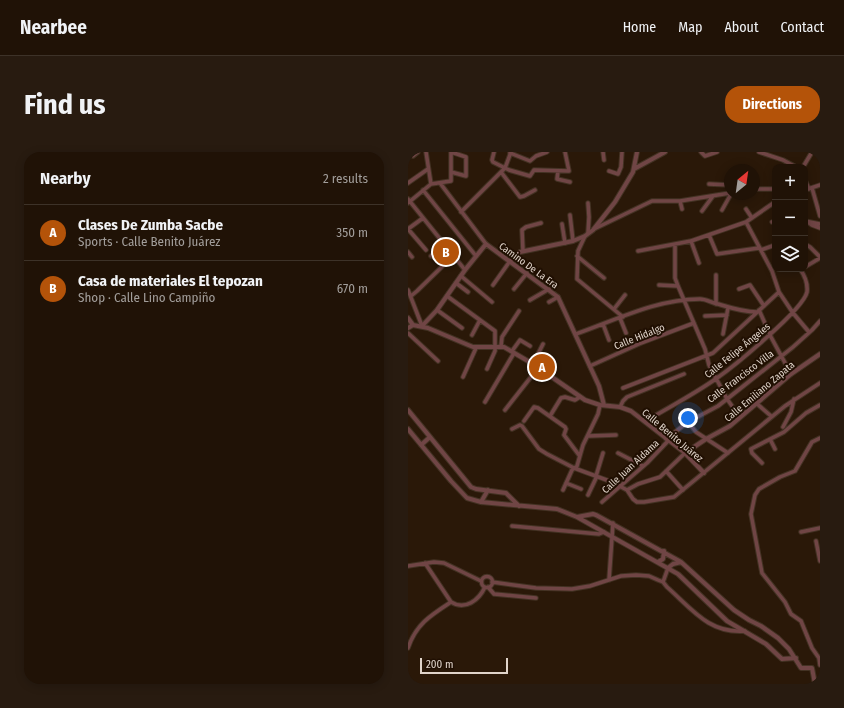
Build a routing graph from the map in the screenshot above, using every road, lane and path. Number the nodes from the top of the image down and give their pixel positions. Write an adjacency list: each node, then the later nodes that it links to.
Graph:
1 (408, 152): 2 (street)
2 (418, 152)
3 (426, 152): 21 (street)
4 (451, 152): 25 (street); 25 (street)
5 (494, 152): 20 (street)
6 (548, 152): 16 (street)
7 (565, 152): 23 (street)
8 (603, 152): 17 (street)
9 (622, 152): 24 (street)
10 (637, 152): 22 (street)
11 (665, 152): 22 (street)
12 (701, 152): 13 (street)
13 (717, 152)
14 (759, 152): 18 (street)
15 (812, 152): 19 (street)
16 (510, 153): 20 (street)
17 (604, 160)
18 (788, 164)
19 (805, 164)
20 (505, 168): 23 (street); 26 (street)
21 (428, 169): 28 (street); 30 (street)
22 (634, 170): 63 (street)
23 (558, 171): 27 (street)
24 (609, 171)
25 (451, 172): 29 (street)
26 (501, 172): 38 (street); 50 (street)
27 (570, 182)
28 (408, 183)
29 (440, 183): 30 (street); 50 (street, Camino De La Era)
30 (431, 184): 37 (street)
31 (709, 184): 33 (street)
32 (820, 184): 36 (street)
33 (724, 185)
34 (760, 189): 35 (street)
35 (772, 189)
36 (809, 189): 52 (street)
37 (423, 190): 42 (street); 81 (street)
38 (535, 190)
39 (724, 195): 40 (street)
40 (713, 196): 43 (street); 49 (street)
41 (727, 200): 48 (street)
42 (409, 201): 53 (street)
43 (680, 201): 47 (street); 63 (street)
44 (588, 203): 65 (street)
45 (772, 204): 54 (street)
46 (746, 208): 54 (street)
47 (682, 209)
48 (722, 210)
49 (702, 211)
50 (462, 212): 69 (street, Camino De La Era)
51 (570, 215): 66 (street)
52 (820, 216)
53 (423, 218): 62 (street); 71 (street)
54 (752, 218): 55 (street)
55 (746, 222): 64 (street); 74 (street)
56 (808, 222): 60 (street)
57 (541, 223): 76 (street)
58 (808, 223): 61 (street)
59 (562, 224): 68 (street)
60 (820, 224)
61 (820, 228)
62 (408, 229): 75 (street)
63 (593, 230): 65 (street)
64 (709, 234): 67 (street); 74 (street)
65 (587, 235): 66 (street); 82 (street)
66 (573, 241): 68 (street)
67 (691, 241): 70 (street); 86 (street)
68 (565, 243): 76 (street)
69 (486, 244): 81 (street); 85 (street, Camino De La Era)
70 (675, 244): 77 (street); 99 (street)
71 (445, 245): 79 (street); 80 (street)
72 (808, 245): 84 (street)
73 (772, 246): 74 (street)
74 (760, 249): 89 (street)
75 (426, 250)
76 (523, 250): 85 (street)
77 (638, 251)
78 (408, 252): 83 (street)
79 (454, 255): 88 (street); 107 (street)
80 (431, 256)
81 (476, 256): 88 (street)
82 (577, 256): 95 (street); 117 (street)
83 (412, 257)
84 (820, 258): 87 (street)
85 (510, 261): 92 (street, Camino De La Era); 97 (street)
86 (699, 264)
87 (808, 265)
88 (465, 270): 94 (street)
89 (772, 271)
90 (772, 272): 105 (street)
91 (802, 272): 121 (street, Calle Felipe Ángeles)
92 (527, 273): 100 (street); 101 (street, Camino De La Era)
93 (716, 275): 114 (street)
94 (461, 276): 96 (street); 112 (street)
95 (604, 278)
96 (456, 283): 104 (street); 108 (street)
97 (492, 285)
98 (659, 285): 99 (street)
99 (678, 286): 111 (street)
100 (514, 289)
101 (550, 289): 109 (street, Camino De La Era); 110 (street)
102 (739, 289): 115 (street)
103 (408, 290): 107 (street)
104 (468, 292)
105 (779, 292): 115 (street); 121 (street)
106 (626, 294): 117 (street)
107 (411, 296): 131 (street)
108 (447, 296): 118 (street); 126 (street)
109 (558, 297): 113 (street); 137 (street, Camino De La Era)
110 (530, 300)
111 (685, 301): 114 (street); 124 (street); 128 (street)
112 (492, 302)
113 (549, 302)
114 (716, 304): 116 (street)
115 (764, 306): 120 (street)
116 (728, 308): 120 (street); 122 (street)
117 (614, 309): 124 (street)
118 (437, 310): 131 (street); 133 (street)
119 (519, 311): 144 (street)
120 (758, 311): 139 (street); 149 (street)
121 (793, 313): 135 (street); 139 (street, Calle Felipe Ángeles)
122 (727, 315): 123 (street); 138 (street)
123 (705, 316)
124 (622, 317): 129 (street); 136 (street)
125 (408, 318): 130 (street)
126 (480, 320): 140 (street); 143 (street)
127 (820, 321): 135 (street, Calle Francisco Villa)
128 (694, 322): 149 (street); 153 (street, Calle Hidalgo)
129 (603, 324): 137 (street); 141 (street)
130 (414, 325): 131 (street, Calle Benito Juárez); 132 (street)
131 (422, 326): 146 (street, Calle Benito Juárez)
132 (408, 328)
133 (462, 328)
134 (408, 332): 151 (street)
135 (810, 332): 150 (street, Calle Francisco Villa)
136 (626, 333)
137 (576, 334): 153 (street, Camino De La Era)
138 (723, 334)
139 (770, 334): 150 (street); 159 (street, Calle Felipe Ángeles)
140 (472, 335)
141 (609, 340)
142 (543, 344): 152 (street)
143 (495, 346): 144 (street, Calle Benito Juárez); 146 (street, Calle Benito Juárez); 155 (street)
144 (501, 346): 147 (street, Calle Benito Juárez)
145 (530, 346): 147 (street)
146 (476, 348): 158 (street)
147 (513, 352): 152 (street, Calle Benito Juárez); 165 (street)
148 (820, 354): 157 (street, Calle Emiliano Zapata)
149 (706, 355): 159 (street); 161 (street)
150 (781, 356): 157 (street); 163 (street, Calle Francisco Villa)
151 (438, 361)
152 (533, 364): 154 (street, Calle Benito Juárez)
153 (590, 366): 167 (street, Camino De La Era)
154 (538, 368): 162 (street, Calle Benito Juárez); 171 (street)
155 (487, 369)
156 (684, 374): 169 (street)
157 (791, 374): 166 (street, Calle Emiliano Zapata)
158 (463, 377)
159 (716, 379): 163 (street); 176 (street, Calle Felipe Ángeles)
160 (820, 383): 164 (street)
161 (623, 388)
162 (580, 397): 167 (street, Calle Benito Juárez); 172 (street)
163 (727, 399): 174 (street); 177 (street, Calle Francisco Villa)
164 (794, 399): 173 (street); 180 (street)
165 (485, 402)
166 (756, 403): 173 (street); 174 (street, Calle Emiliano Zapata)
167 (602, 405): 169 (street, Calle Benito Juárez); 182 (street)
168 (820, 405): 180 (street)
169 (620, 407): 176 (street, Calle Benito Juárez)
170 (408, 410): 183 (street)
171 (505, 410)
172 (550, 416): 175 (street); 194 (street)
173 (771, 416): 190 (street)
174 (740, 417): 184 (street, Calle Emiliano Zapata)
175 (524, 421)
176 (646, 422): 187 (street, Calle Benito Juárez)
177 (688, 422): 184 (street); 187 (street, Calle Francisco Villa)
178 (408, 429): 188 (street)
179 (512, 429): 197 (street)
180 (784, 429): 186 (street)
181 (616, 435): 182 (street)
182 (588, 436): 194 (street)
183 (430, 437): 188 (street); 204 (street)
184 (706, 438): 190 (street); 193 (street, Calle Emiliano Zapata)
185 (820, 438): 237 (street)
186 (770, 439): 189 (street); 195 (street)
187 (667, 440): 193 (street, Calle Benito Juárez); 196 (street, Calle Juan Aldama)
188 (421, 445): 209 (street)
189 (775, 450)
190 (728, 452): 199 (street)
191 (603, 453): 200 (street)
192 (618, 453): 196 (street)
193 (685, 453): 198 (street, Calle Emiliano Zapata); 199 (street, Calle Benito Juárez)
194 (580, 455): 197 (street)
195 (762, 463)
196 (643, 466): 202 (street, Calle Juan Aldama)
197 (574, 468): 200 (street); 201 (street)
198 (666, 471): 206 (street, Calle Emiliano Zapata); 207 (street)
199 (704, 473): 207 (street)
200 (596, 476): 202 (street); 208 (street)
201 (566, 483): 203 (street); 205 (street)
202 (621, 486): 206 (street); 210 (street, Calle Juan Aldama)
203 (581, 489)
204 (488, 490): 209 (street); 211 (street)
205 (563, 490)
206 (627, 490): 207 (street)
207 (683, 490)
208 (588, 495)
209 (481, 502): 211 (street)
210 (602, 502)
211 (519, 506): 212 (street)
212 (577, 517): 213 (street); 216 (street)
213 (613, 523): 218 (street); 220 (street)
214 (512, 526): 216 (street)
215 (820, 528): 217 (street)
216 (604, 532): 218 (street)
217 (801, 532)
218 (612, 536): 222 (street); 227 (street)
219 (816, 541): 221 (street)
220 (664, 551): 222 (street); 223 (street)
221 (820, 561)
222 (658, 562): 226 (street)
223 (681, 562): 226 (street); 236 (street)
224 (425, 563): 225 (street); 228 (street); 233 (street)
225 (408, 566)
226 (668, 568): 230 (street); 234 (street)
227 (609, 580): 229 (street); 230 (street)
228 (481, 582): 229 (street); 231 (street)
229 (492, 582): 231 (street)
230 (663, 582): 234 (street)
231 (487, 587): 232 (street); 233 (street)
232 (536, 598)
233 (451, 602): 235 (street)
234 (745, 631): 236 (street)
235 (408, 648)
236 (796, 658): 238 (street)
237 (820, 665)
238 (815, 684)

